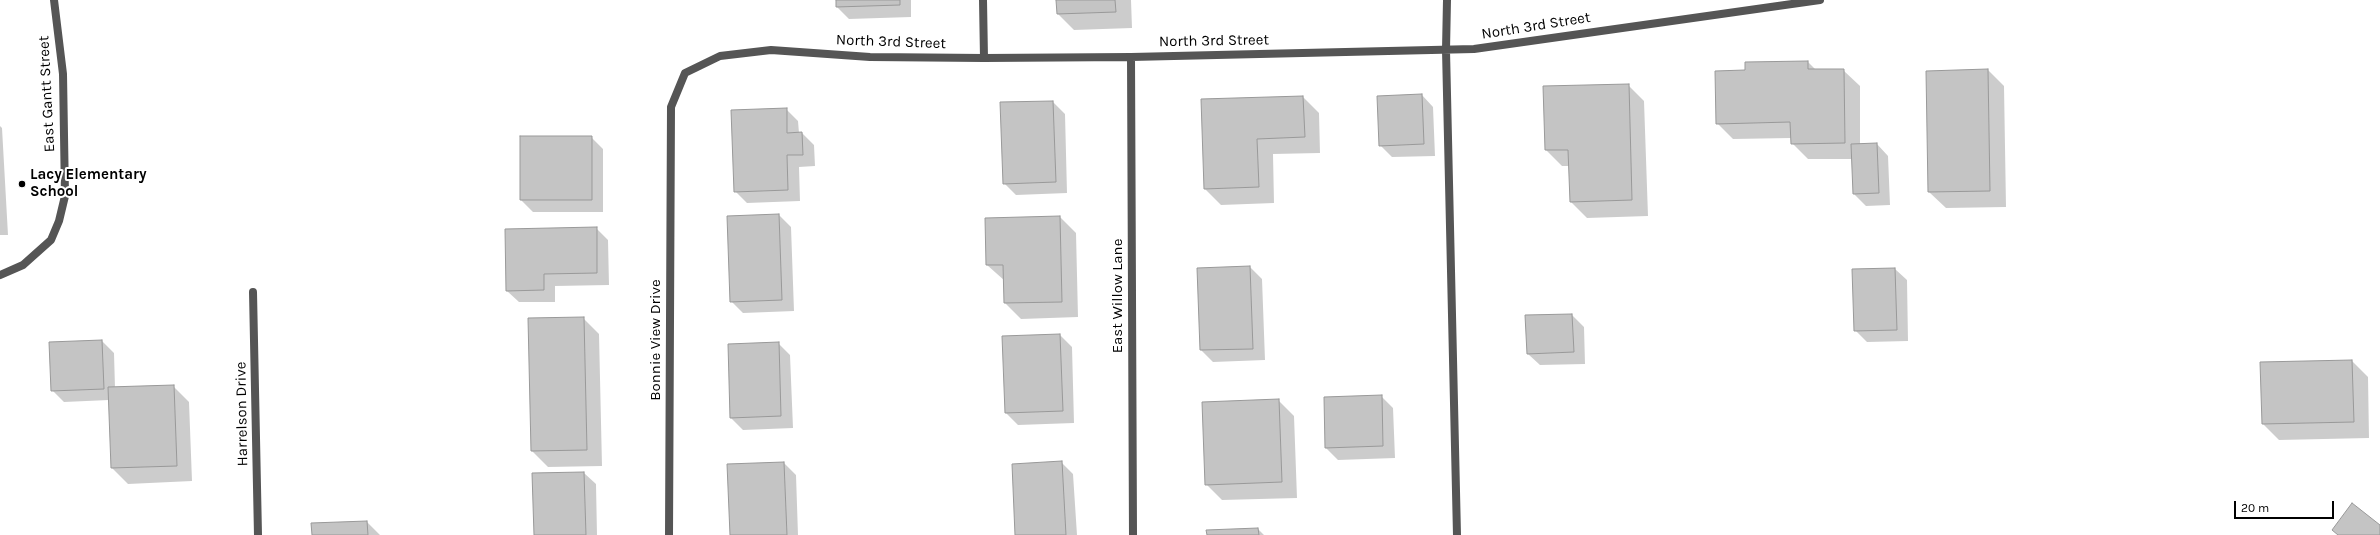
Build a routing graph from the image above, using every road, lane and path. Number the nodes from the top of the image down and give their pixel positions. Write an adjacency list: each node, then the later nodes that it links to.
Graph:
1 (54, 0): 9 (street, East Gantt Street)
2 (983, 0): 7 (street)
3 (1447, 0): 5 (street)
4 (1820, 0): 5 (street, North 3rd Street)
5 (1446, 50): 6 (street, North 3rd Street); 14 (street)
6 (1131, 57): 7 (street, North 3rd Street); 13 (street, East Willow Lane)
7 (984, 58): 8 (street, North 3rd Street)
8 (671, 145): 12 (street, Bonnie View Drive)
9 (0, 275)
10 (254, 292): 11 (street, Harrelson Drive)
11 (258, 535)
12 (669, 535)
13 (1133, 535)
14 (1456, 535)

